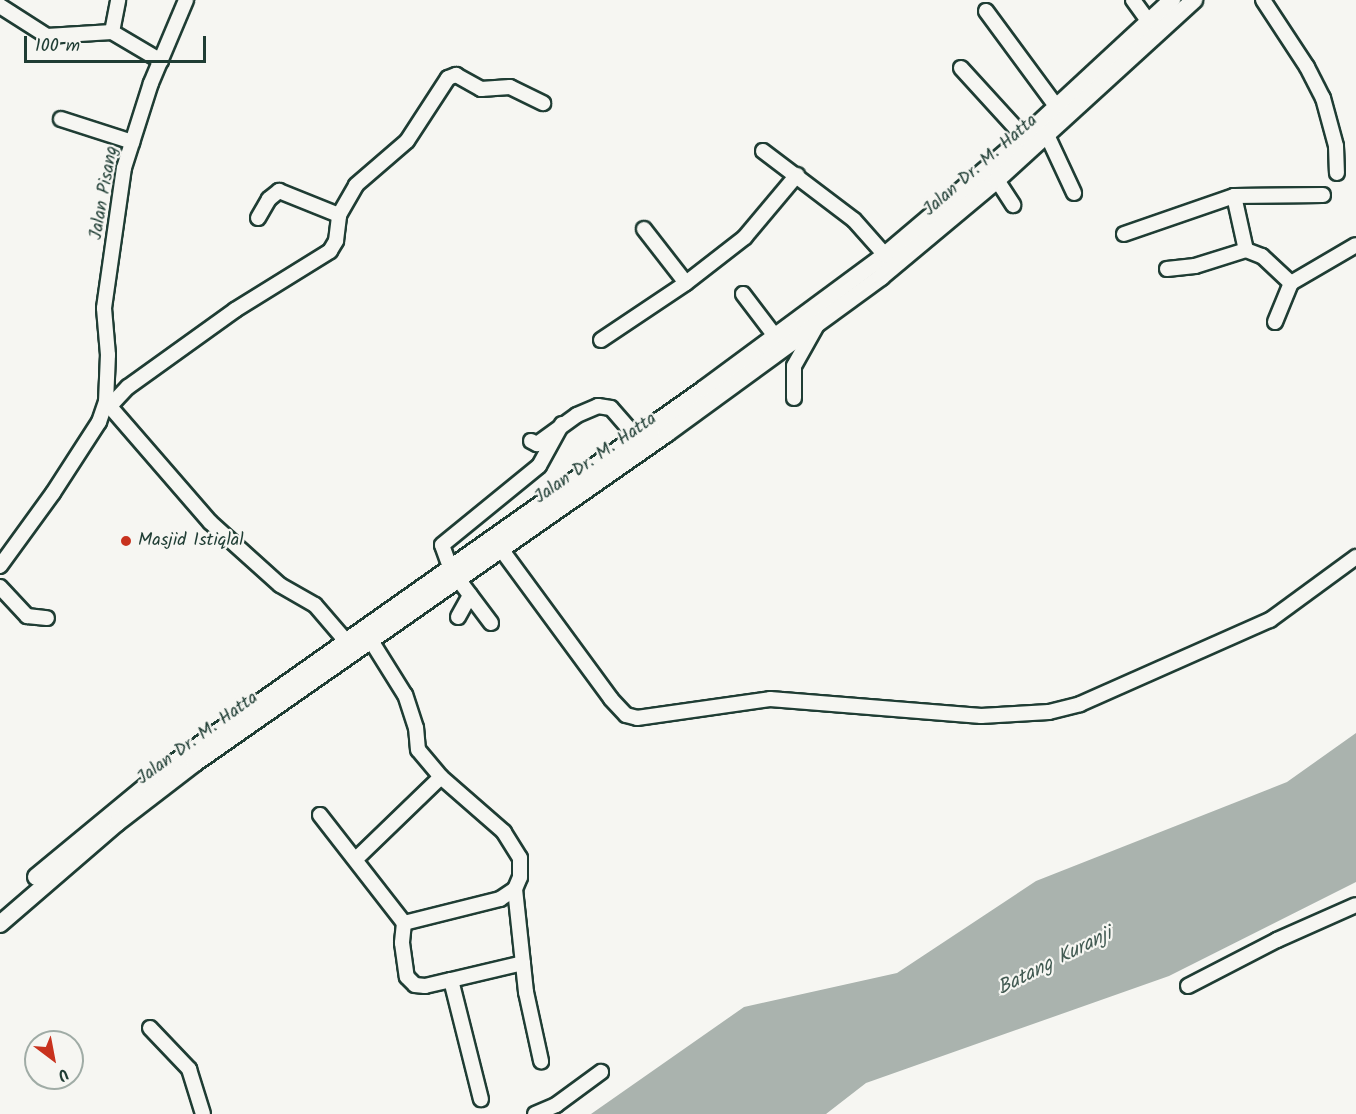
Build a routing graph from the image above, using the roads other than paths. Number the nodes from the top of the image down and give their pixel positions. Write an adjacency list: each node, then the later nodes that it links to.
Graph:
1 (118, 0): 10 (street)
2 (186, 0): 11 (street, Jalan Pisang)
3 (1133, 0): 9 (street)
4 (1172, 0): 9 (main road, Jalan Dr. M. Hatta)
5 (1194, 0): 16 (main road, Jalan Dr. M. Hatta)
6 (1263, 0): 20 (street)
7 (0, 6): 10 (street)
8 (986, 11): 14 (street)
9 (1149, 22): 14 (main road, Jalan Dr. M. Hatta)
10 (112, 32): 11 (street)
11 (161, 61): 18 (street, Jalan Pisang)
12 (961, 68): 17 (street)
13 (543, 103): 27 (street)
14 (1056, 106): 17 (main road, Jalan Dr. M. Hatta)
15 (61, 119): 18 (street)
16 (1047, 135): 21 (main road, Jalan Dr. M. Hatta); 23 (street)
17 (1024, 137): 21 (main road, Jalan Dr. M. Hatta)
18 (132, 142): 43 (street, Jalan Pisang)
19 (763, 151): 22 (street)
20 (1337, 173)
21 (996, 175): 26 (street); 33 (main road, Jalan Dr. M. Hatta); 39 (main road, Jalan Dr. M. Hatta)
22 (797, 176): 33 (street); 35 (street)
23 (1074, 193)
24 (1323, 195): 25 (street)
25 (1234, 196): 30 (street); 32 (street)
26 (1013, 205)
27 (339, 215): 28 (street); 43 (street)
28 (258, 218)
29 (644, 229): 35 (street)
30 (1124, 234)
31 (1356, 247): 36 (street)
32 (1246, 250): 34 (street); 36 (street)
33 (885, 255): 40 (main road, Jalan Dr. M. Hatta)
34 (1167, 269)
35 (686, 284): 41 (street)
36 (1292, 284): 38 (street)
37 (743, 294): 40 (street)
38 (1275, 322)
39 (818, 323): 42 (street); 47 (main road, Jalan Dr. M. Hatta)
40 (775, 336): 45 (main road, Jalan Dr. M. Hatta)
41 (601, 340)
42 (794, 398)
43 (108, 404): 49 (street, Jalan Pisang); 57 (street)
44 (562, 424): 45 (street); 46 (street); 50 (street)
45 (635, 436): 50 (main road, Jalan Dr. M. Hatta)
46 (531, 441)
47 (501, 549): 48 (street); 50 (main road, Jalan Dr. M. Hatta)
48 (1356, 557)
49 (0, 566)
50 (454, 573): 52 (street); 56 (main road, Jalan Dr. M. Hatta); 57 (main road, Jalan Dr. M. Hatta)
51 (0, 586): 54 (street)
52 (470, 596): 53 (street); 55 (street)
53 (458, 617)
54 (47, 618)
55 (491, 623)
56 (370, 639): 58 (street); 59 (main road, Jalan Dr. M. Hatta)
57 (345, 640): 59 (main road, Jalan Dr. M. Hatta)
58 (441, 777): 61 (street); 62 (street)
59 (129, 806): 64 (main road, Jalan Dr. M. Hatta); 66 (main road, Jalan Dr. M. Hatta)
60 (320, 815): 61 (street)
61 (356, 859): 65 (street)
62 (515, 890): 65 (street); 67 (street)
63 (1356, 905): 69 (street)
64 (0, 910)
65 (404, 922): 68 (street)
66 (0, 924)
67 (523, 963): 68 (street); 71 (street)
68 (451, 980): 73 (street)
69 (1188, 986)
70 (150, 1028): 74 (street)
71 (541, 1061)
72 (601, 1072): 75 (street)
73 (481, 1099)
74 (203, 1114)
75 (536, 1114)

